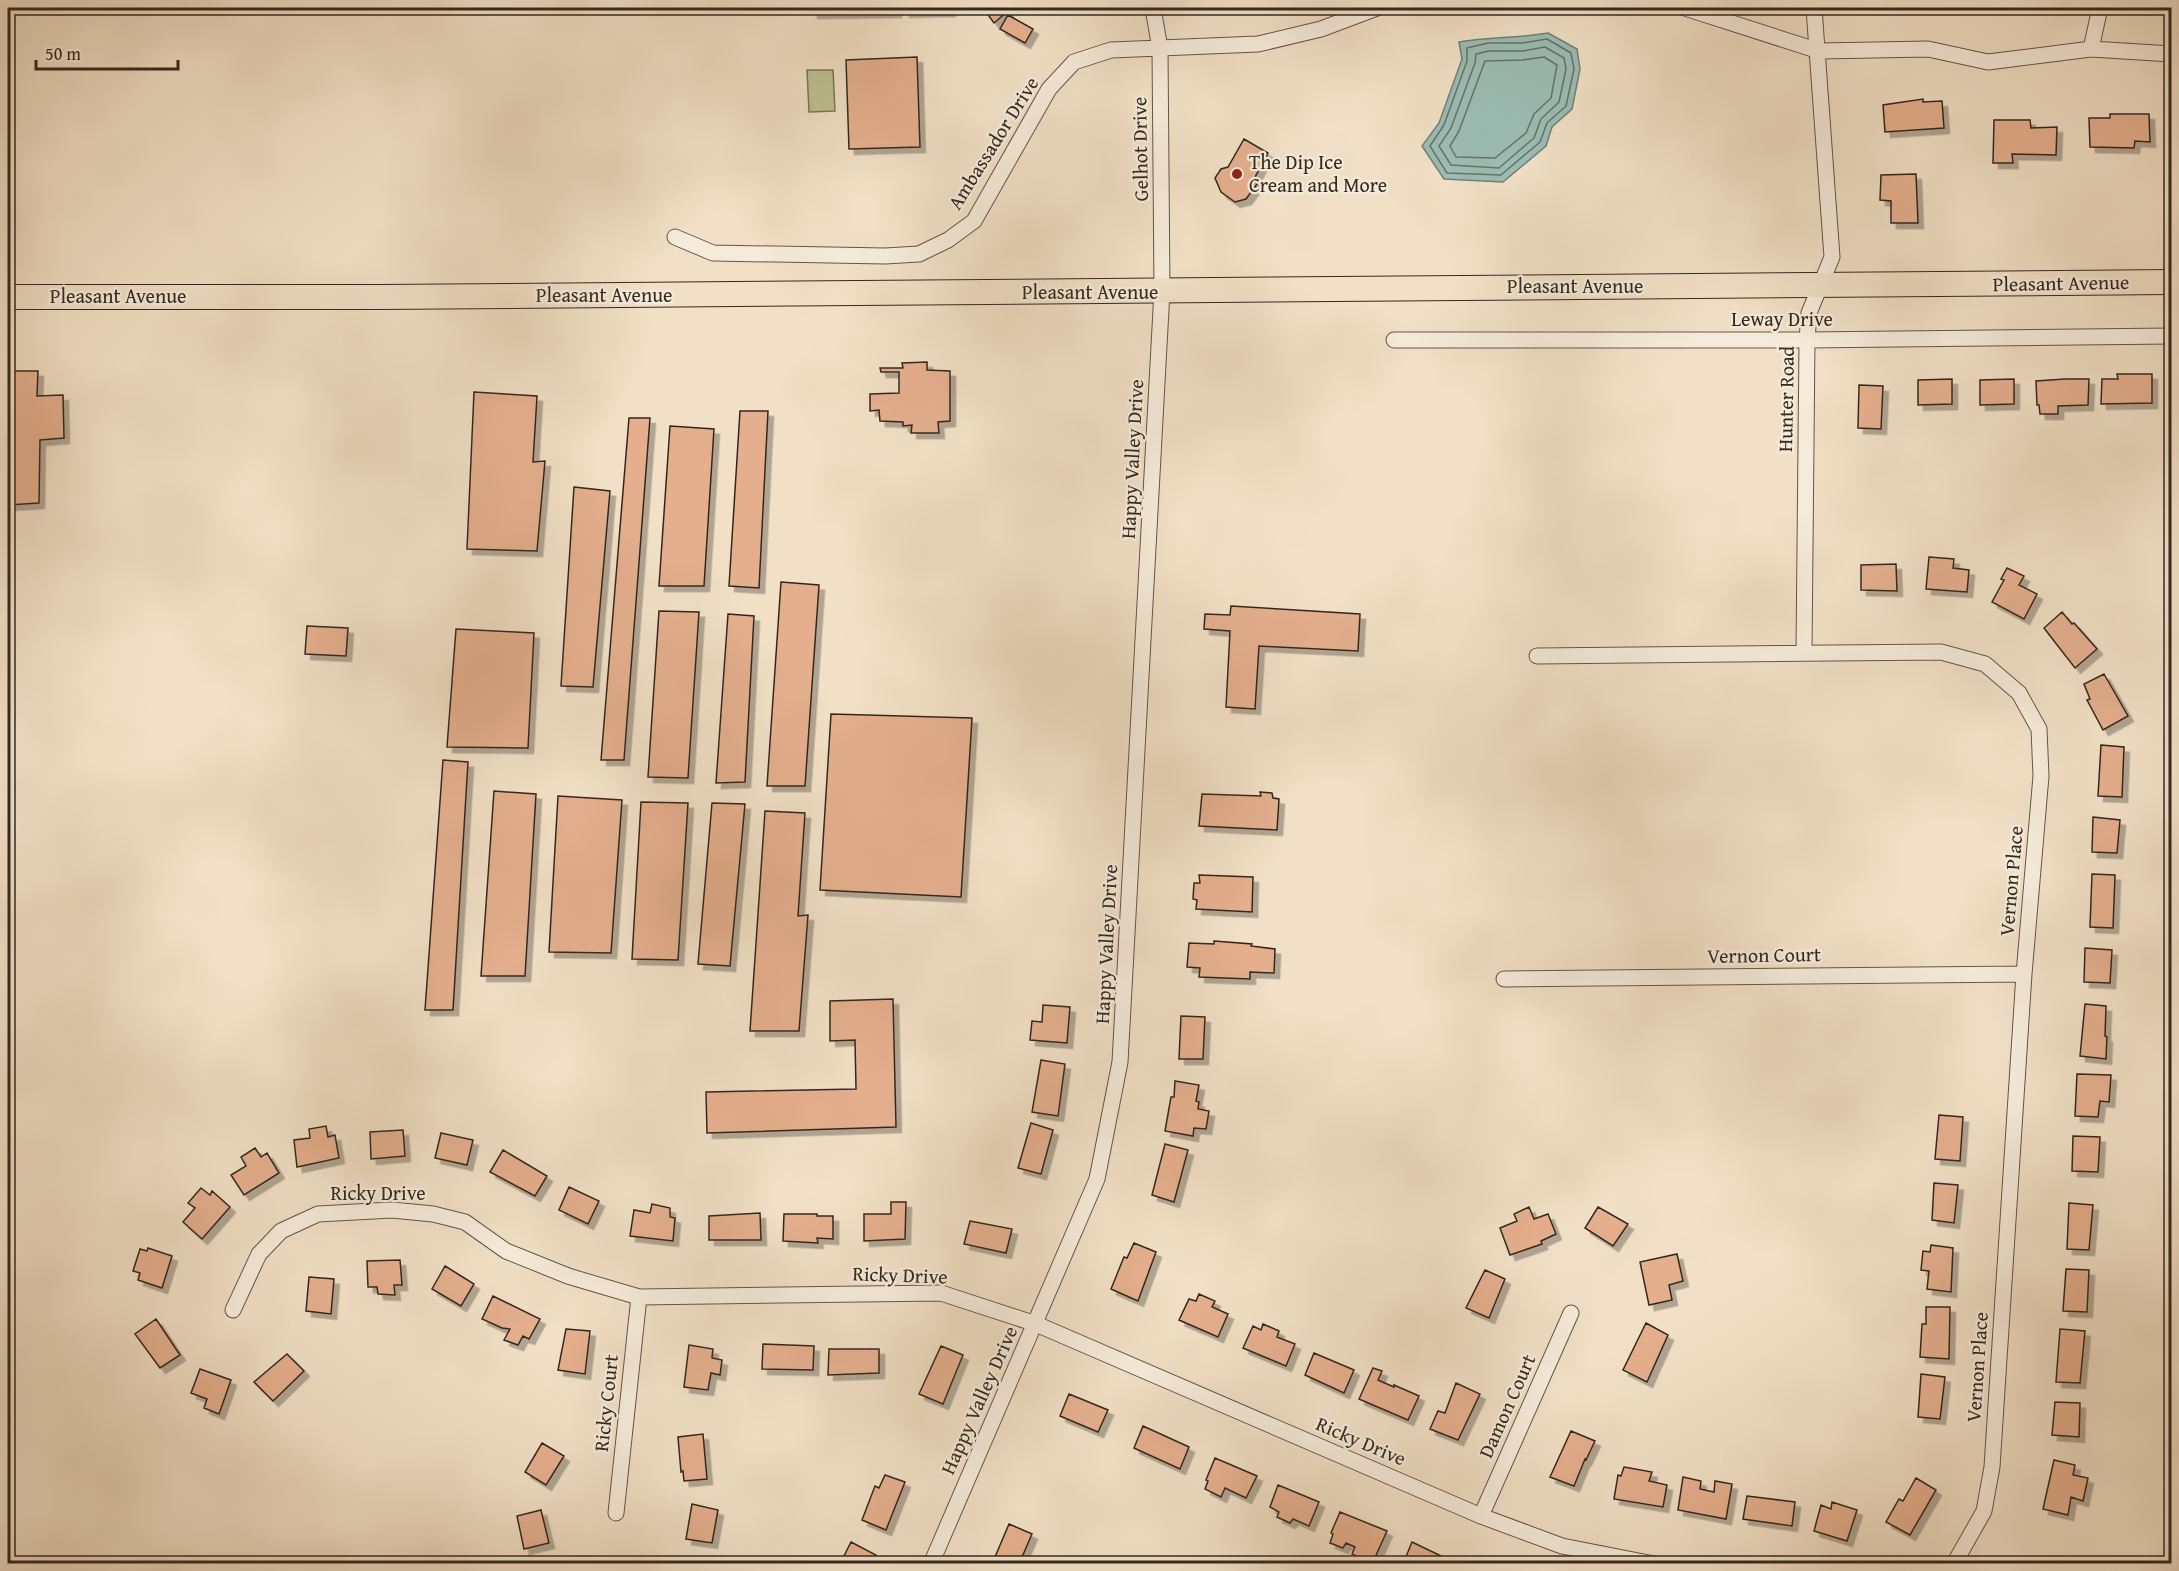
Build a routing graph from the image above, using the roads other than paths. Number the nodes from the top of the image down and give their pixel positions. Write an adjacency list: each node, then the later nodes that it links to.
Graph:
1 (1154, 8): 7 (street, Gelhot Drive)
2 (1377, 8): 7 (street, Ambassador Drive)
3 (1685, 8): 8 (street)
4 (1814, 8): 8 (street, Hunter Road)
5 (2100, 8): 6 (street)
6 (2091, 49): 8 (street); 9 (street)
7 (1160, 50): 10 (street, Ambassador Drive); 13 (street, Gelhot Drive)
8 (1819, 51): 12 (street, Hunter Road)
9 (2172, 54)
10 (675, 237)
11 (2172, 282): 12 (main road, Pleasant Avenue)
12 (1822, 285): 13 (main road, Pleasant Avenue); 17 (street, Hunter Road)
13 (1162, 291): 14 (main road, Pleasant Avenue); 25 (street, Happy Valley Drive)
14 (8, 297)
15 (2172, 336): 17 (street, Leway Drive)
16 (1394, 340): 17 (street, Leway Drive)
17 (1807, 340): 18 (street, Hunter Road)
18 (1804, 652): 19 (street, Vernon Place); 20 (street, Vernon Place)
19 (1537, 656)
20 (2024, 974): 21 (street, Vernon Court); 30 (street, Vernon Place)
21 (1504, 979)
22 (639, 1297): 23 (street, Ricky Drive); 25 (street, Ricky Drive); 26 (street, Ricky Court)
23 (233, 1310)
24 (1571, 1313): 27 (street, Damon Court)
25 (1036, 1323): 27 (street, Ricky Drive); 28 (street, Happy Valley Drive)
26 (616, 1513)
27 (1481, 1516): 29 (street, Ricky Drive)
28 (931, 1563)
29 (1654, 1563)
30 (1954, 1563)

